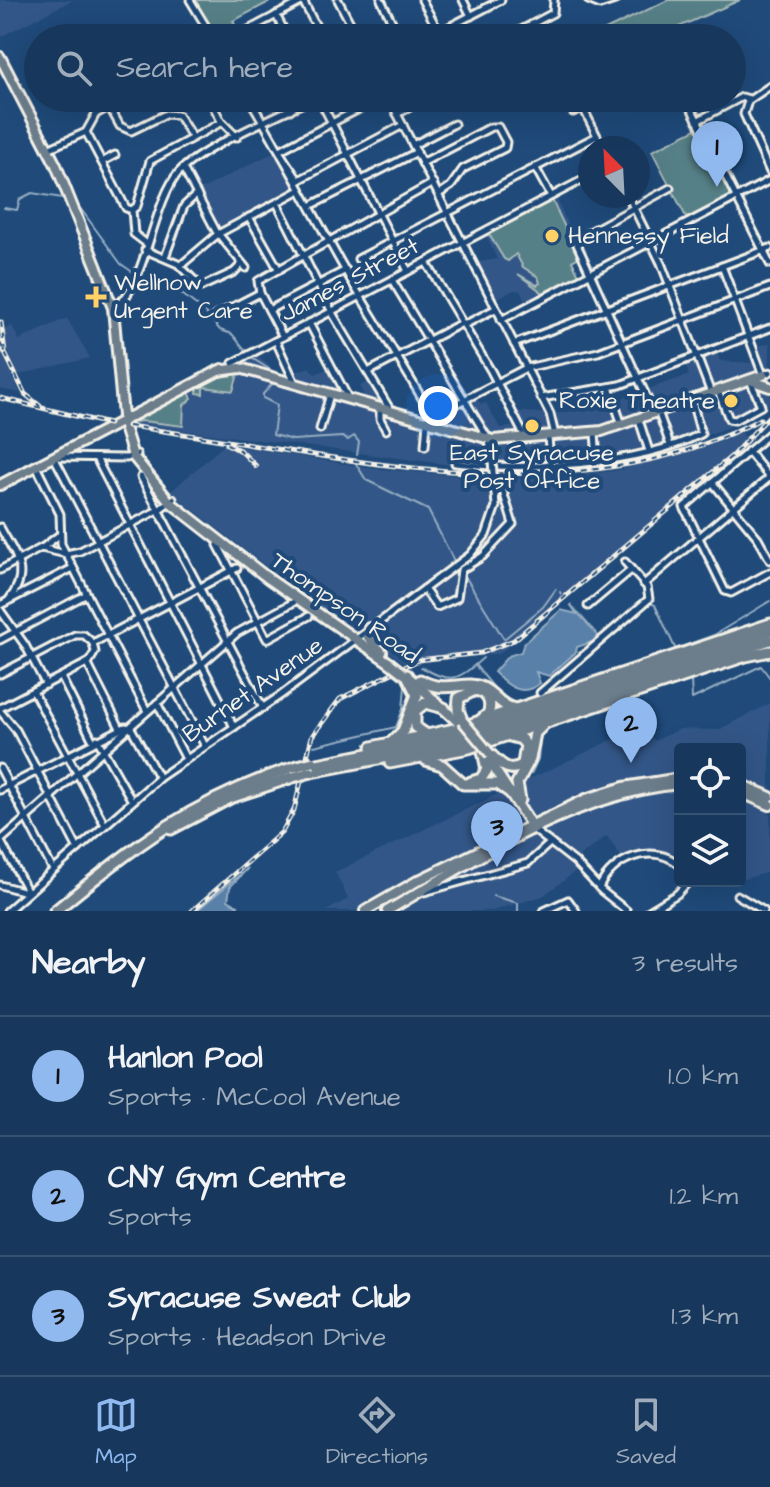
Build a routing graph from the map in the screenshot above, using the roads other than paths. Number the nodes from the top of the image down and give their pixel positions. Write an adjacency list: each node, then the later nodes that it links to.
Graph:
1 (190, 0): 13 (street)
2 (304, 0): 11 (street); 16 (street)
3 (338, 0): 17 (street)
4 (381, 0): 18 (street)
5 (422, 0): 19 (street)
6 (463, 0): 12 (street)
7 (501, 0): 12 (street)
8 (554, 0): 21 (street)
9 (588, 0): 10 (street)
10 (615, 0)
11 (276, 15): 14 (street); 15 (street)
12 (471, 16): 20 (street)
13 (205, 24)
14 (259, 24)
15 (281, 24)
16 (315, 24)
17 (351, 24)
18 (393, 24)
19 (435, 24)
20 (455, 24)
21 (532, 24)
22 (0, 57): 26 (main road, Thompson Road)
23 (770, 86): 25 (street)
24 (746, 98): 25 (street)
25 (749, 99): 27 (street)
26 (24, 104)
27 (746, 104)
28 (28, 112): 54 (main road, Thompson Road)
29 (99, 112): 48 (street)
30 (113, 112): 50 (street)
31 (217, 112): 43 (street)
32 (257, 112): 44 (street)
33 (286, 112): 44 (street)
34 (326, 112): 45 (street)
35 (353, 112): 45 (street)
36 (401, 112): 41 (street)
37 (585, 112): 49 (street)
38 (693, 112): 42 (street)
39 (714, 112): 42 (street)
40 (744, 112): 61 (street)
41 (397, 114): 47 (street)
42 (697, 121): 71 (street)
43 (222, 122): 50 (street); 51 (street)
44 (264, 123): 51 (street); 56 (street)
45 (332, 123): 56 (street); 57 (street)
46 (454, 124): 52 (street)
47 (403, 125): 52 (street); 57 (street)
48 (86, 132): 54 (street); 76 (street)
49 (597, 136)
50 (192, 137): 76 (street)
51 (237, 137): 60 (street)
52 (413, 145): 55 (street)
53 (578, 146): 59 (street)
54 (47, 149): 105 (main road, Thompson Road)
55 (417, 152): 58 (street); 63 (street)
56 (281, 153): 66 (street)
57 (348, 153): 63 (street); 66 (street)
58 (422, 163): 65 (street); 69 (street)
59 (535, 167): 70 (street); 78 (street)
60 (183, 168): 68 (street); 85 (street)
61 (770, 172)
62 (770, 180): 71 (street)
63 (362, 181): 74 (street); 77 (street)
64 (578, 182): 70 (street, James Street)
65 (433, 183): 69 (street); 77 (street)
66 (300, 185): 73 (street); 74 (street)
67 (670, 188): 72 (street)
68 (197, 194): 80 (street); 87 (street)
69 (439, 194): 78 (street)
70 (551, 196): 84 (street, James Street)
71 (736, 197): 82 (street); 86 (street)
72 (650, 199)
73 (277, 203): 79 (street); 88 (street)
74 (312, 205): 83 (street)
75 (634, 208): 82 (street); 97 (street)
76 (132, 210): 85 (street)
77 (378, 211): 81 (street); 83 (street)
78 (448, 212): 81 (street); 84 (street)
79 (249, 217): 80 (street); 94 (street)
80 (218, 234): 92 (street); 92 (street)
81 (393, 241): 89 (street); 96 (street)
82 (651, 241): 97 (street); 100 (street)
83 (332, 243): 88 (street); 95 (street)
84 (461, 243): 90 (street, James Street); 106 (street)
85 (146, 247): 87 (street); 105 (street)
86 (767, 249): 91 (street); 93 (street)
87 (165, 257): 92 (street)
88 (305, 257): 94 (street); 99 (street)
89 (358, 259)
90 (426, 262): 96 (street, James Street); 114 (street)
91 (770, 264)
92 (180, 266)
93 (722, 266): 100 (street); 104 (street)
94 (279, 270): 102 (street)
95 (346, 270): 99 (street); 103 (street)
96 (408, 271): 98 (street, James Street)
97 (590, 273): 107 (street); 112 (street)
98 (392, 280): 103 (street, James Street); 118 (street)
99 (319, 284): 108 (street); 109 (street)
100 (670, 286): 107 (street); 111 (street)
101 (770, 287): 104 (street)
102 (260, 293): 108 (street); 110 (street)
103 (361, 296): 109 (street, James Street); 123 (street)
104 (735, 300): 111 (street); 116 (street)
105 (113, 308): 145 (main road, Thompson Road)
106 (495, 309): 112 (street); 114 (street)
107 (608, 309): 120 (street); 121 (street)
108 (269, 310): 117 (street)
109 (332, 312): 113 (street, James Street); 126 (street)
110 (215, 316)
111 (683, 319): 120 (street); 122 (street)
112 (501, 320): 121 (street)
113 (309, 323): 117 (street, James Street); 137 (street)
114 (463, 324): 118 (street); 130 (street)
115 (770, 328): 116 (street)
116 (748, 336): 122 (street); 127 (street)
117 (283, 337): 119 (street, James Street)
118 (429, 340): 123 (street); 138 (street)
119 (276, 341): 124 (street, James Street); 131 (street)
120 (622, 343): 125 (street); 128 (street)
121 (514, 344): 125 (street)
122 (697, 355): 128 (street); 134 (street)
123 (397, 357): 126 (street); 143 (street)
124 (236, 365): 131 (main road); 145 (main road)
125 (526, 368): 130 (street); 136 (street)
126 (368, 372): 141 (street)
127 (766, 374): 129 (main road); 132 (main road)
128 (638, 378): 133 (street); 142 (street)
129 (750, 380): 132 (main road); 134 (main road); 134 (street)
130 (497, 382): 138 (street); 152 (street)
131 (295, 384): 135 (main road)
132 (769, 385)
133 (609, 387): 136 (street); 146 (street)
134 (715, 393): 139 (main road)
135 (330, 394): 137 (main road); 147 (street)
136 (541, 398): 151 (street)
137 (348, 399): 140 (main road)
138 (464, 399): 143 (street); 153 (street)
139 (692, 401): 142 (main road); 154 (street)
140 (380, 408): 141 (main road); 148 (street)
141 (391, 411): 143 (main road)
142 (657, 414): 144 (main road); 154 (street)
143 (428, 420): 153 (main road); 155 (street)
144 (639, 420): 146 (main road); 156 (street)
145 (123, 421): 158 (main road, Thompson Road); 159 (main road)
146 (623, 426): 149 (main road)
147 (320, 429)
148 (386, 430)
149 (595, 433): 151 (main road); 161 (street)
150 (770, 433): 157 (street)
151 (552, 436): 152 (main road); 163 (street)
152 (525, 438): 153 (main road)
153 (489, 440): 191 (street, Burnet Avenue, bridge)
154 (670, 445): 156 (street)
155 (425, 446)
156 (649, 451): 161 (street)
157 (748, 451): 166 (street); 168 (street)
158 (135, 455): 160 (street); 170 (main road, Thompson Road)
159 (54, 457): 160 (street); 164 (main road); 177 (street)
160 (96, 458): 173 (street)
161 (597, 460): 163 (street)
162 (455, 463): 163 (street)
163 (550, 464)
164 (36, 466): 169 (main road); 175 (street)
165 (141, 477): 172 (street)
166 (770, 477): 171 (street)
167 (506, 479): 191 (street)
168 (712, 482): 171 (street); 176 (street)
169 (0, 485)
170 (171, 500): 172 (street); 206 (main road, Thompson Road)
171 (733, 508): 176 (street); 182 (street)
172 (160, 509): 173 (street); 190 (street)
173 (130, 525): 177 (street); 194 (street)
174 (1, 530): 181 (street)
175 (58, 536): 179 (street); 180 (street)
176 (698, 538): 188 (street); 189 (street)
177 (99, 541): 180 (street); 199 (street)
178 (218, 545): 185 (street)
179 (41, 548): 180 (street); 181 (street)
180 (66, 554): 184 (street)
181 (18, 560): 186 (street); 192 (street)
182 (770, 560)
183 (625, 562): 187 (street)
184 (73, 568): 192 (street); 193 (street)
185 (234, 569): 190 (street); 200 (street)
186 (0, 570)
187 (631, 570): 189 (street); 196 (street)
188 (770, 572)
189 (644, 584): 227 (street)
190 (200, 586): 194 (street); 208 (street)
191 (424, 589): 202 (street, Burnet Avenue)
192 (19, 591): 197 (street)
193 (87, 594): 204 (street); 205 (street)
194 (170, 602): 199 (street); 217 (street)
195 (294, 602): 200 (street)
196 (588, 606)
197 (0, 608): 204 (street)
198 (309, 616): 200 (street)
199 (139, 618): 205 (street); 225 (street)
200 (258, 620): 208 (street)
201 (770, 624): 223 (highway)
202 (369, 628): 206 (street, Burnet Avenue); 213 (main road)
203 (770, 631): 211 (highway)
204 (15, 632): 207 (street); 214 (street)
205 (108, 635): 210 (street); 234 (street)
206 (357, 638): 213 (main road, Thompson Road); 215 (main road, Thompson Road); 231 (street, Burnet Avenue)
207 (0, 640)
208 (229, 640): 217 (street); 231 (street)
209 (770, 640): 218 (highway)
210 (93, 643): 214 (street); 216 (street)
211 (716, 650): 223 (highway); 253 (highway)
212 (770, 651): 228 (highway)
213 (382, 652): 215 (main road, Thompson Road)
214 (32, 658): 219 (street); 224 (street)
215 (392, 662): 220 (main road, Thompson Road, bridge)
216 (87, 663): 221 (street); 240 (street)
217 (201, 664): 225 (street); 239 (street)
218 (685, 668): 228 (highway); 252 (highway)
219 (0, 674)
220 (407, 674): 222 (main road, Thompson Road); 232 (main road, Thompson Road); 245 (highway)
221 (61, 677): 224 (street); 243 (street)
222 (420, 680): 230 (highway); 236 (main road, Thompson Road)
223 (594, 683): 230 (highway)
224 (46, 685): 226 (street)
225 (174, 687): 229 (street); 244 (street)
226 (33, 691): 233 (street); 249 (street)
227 (540, 693)
228 (615, 699): 235 (highway)
229 (157, 703): 234 (street); 250 (street)
230 (526, 707): 237 (highway)
231 (263, 708): 239 (street, Burnet Avenue)
232 (444, 708): 236 (main road, Thompson Road); 241 (highway)
233 (0, 710): 255 (street)
234 (147, 711): 238 (street)
235 (554, 719): 242 (highway); 269 (highway)
236 (460, 721): 237 (highway); 248 (main road, Thompson Road, bridge)
237 (478, 722): 241 (highway)
238 (129, 727): 240 (street); 246 (street); 258 (street)
239 (234, 727): 244 (street, Burnet Avenue)
240 (120, 728): 243 (street)
241 (443, 733): 245 (highway)
242 (499, 738): 247 (highway); 248 (highway)
243 (95, 740): 246 (street); 249 (street)
244 (205, 746): 250 (street, Burnet Avenue)
245 (372, 747): 253 (highway)
246 (104, 749): 257 (street); 268 (street)
247 (463, 750): 248 (highway); 251 (highway)
248 (485, 752): 265 (main road, Thompson Road); 269 (main road, Thompson Road)
249 (67, 755): 255 (street); 257 (street)
250 (186, 759): 258 (street, Burnet Avenue)
251 (418, 760): 252 (highway); 265 (highway)
252 (360, 764): 253 (highway)
253 (312, 766): 256 (highway, bridge)
254 (0, 768): 260 (street)
255 (36, 771): 260 (street); 266 (street)
256 (294, 771): 290 (highway); 291 (highway)
257 (77, 773): 266 (street); 272 (street)
258 (159, 778): 268 (street, Burnet Avenue)
259 (674, 779): 273 (main road)
260 (9, 785): 262 (street); 271 (street)
261 (674, 785): 273 (main road)
262 (0, 790)
263 (746, 790): 267 (main road)
264 (746, 791): 270 (main road)
265 (511, 793): 269 (main road, Thompson Road)
266 (50, 797): 271 (street); 277 (street)
267 (770, 797)
268 (132, 801): 272 (street, Burnet Avenue)
269 (519, 804): 273 (main road, Thompson Road); 274 (main road)
270 (770, 805)
271 (26, 818): 275 (street); 279 (street)
272 (105, 825): 277 (street, Burnet Avenue)
273 (532, 827): 274 (main road); 276 (street, Thompson Road); 280 (main road)
274 (515, 833): 286 (main road)
275 (0, 841): 285 (street)
276 (550, 843): 281 (street); 284 (street, Thompson Road)
277 (78, 849): 279 (street, Burnet Avenue)
278 (674, 862): 284 (street)
279 (53, 870): 285 (street, Burnet Avenue)
280 (452, 874): 281 (main road); 287 (main road)
281 (456, 884): 287 (street)
282 (0, 885): 285 (street)
283 (683, 887): 298 (street)
284 (598, 888): 297 (street, Thompson Road)
285 (28, 892): 289 (street, Burnet Avenue)
286 (396, 893): 292 (main road); 293 (main road)
287 (416, 894): 294 (main road)
288 (737, 895): 299 (street)
289 (7, 911)
290 (52, 911)
291 (64, 911)
292 (365, 911)
293 (372, 911)
294 (387, 911)
295 (544, 911): 296 (street)
296 (576, 911)
297 (627, 911)
298 (649, 911)
299 (764, 911)

